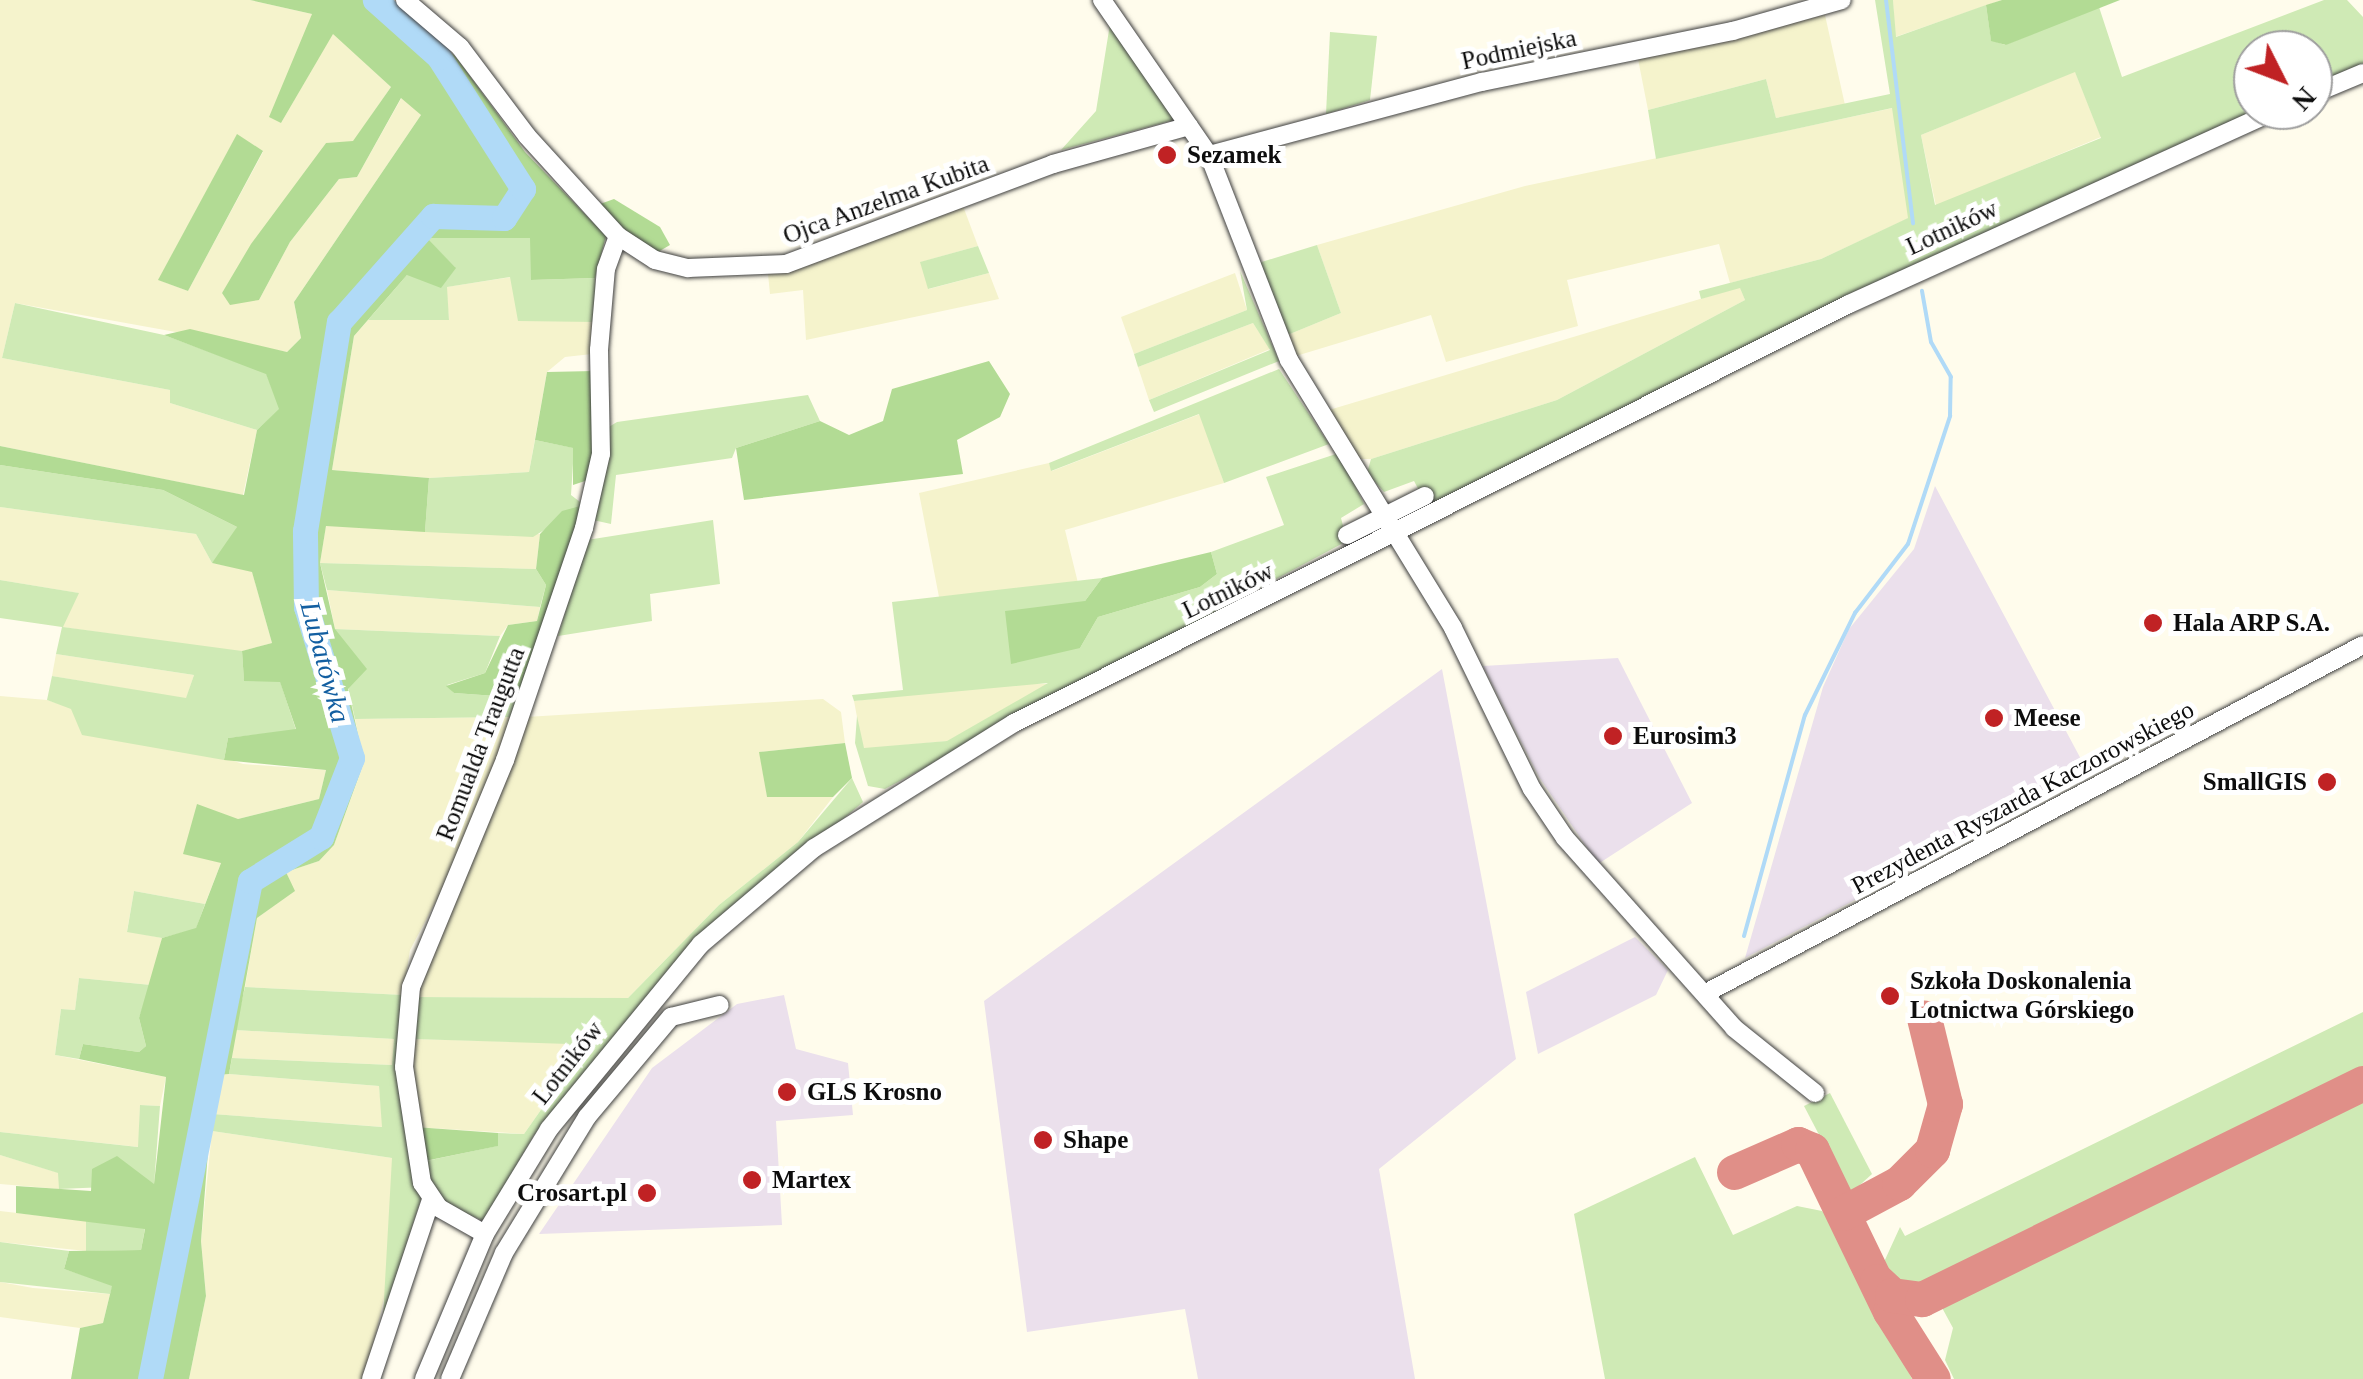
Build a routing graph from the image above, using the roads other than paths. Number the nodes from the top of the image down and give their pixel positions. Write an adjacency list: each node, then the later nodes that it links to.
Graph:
1 (405, 0): 9 (street, Ojca Anzelma Kubita)
2 (1102, 0): 6 (street)
3 (1842, 0): 8 (street, Podmiejska)
4 (2363, 73): 5 (street)
5 (2333, 86)
6 (1190, 126): 8 (street); 9 (street, Ojca Anzelma Kubita)
7 (2233, 130): 13 (street, Lotników)
8 (1208, 155): 11 (street)
9 (618, 236): 18 (street, Romualda Traugutta)
10 (1424, 496): 11 (street)
11 (1385, 514): 12 (street); 13 (street)
12 (1347, 535)
13 (1398, 535): 15 (street); 19 (street, Lotników)
14 (2363, 645): 15 (street, Prezydenta Ryszarda Kaczorowskiego)
15 (1706, 993): 17 (street)
16 (720, 1004): 22 (street)
17 (1815, 1093)
18 (431, 1200): 19 (street); 20 (street)
19 (486, 1234): 21 (street, Lotników)
20 (371, 1379)
21 (424, 1379)
22 (450, 1379)

